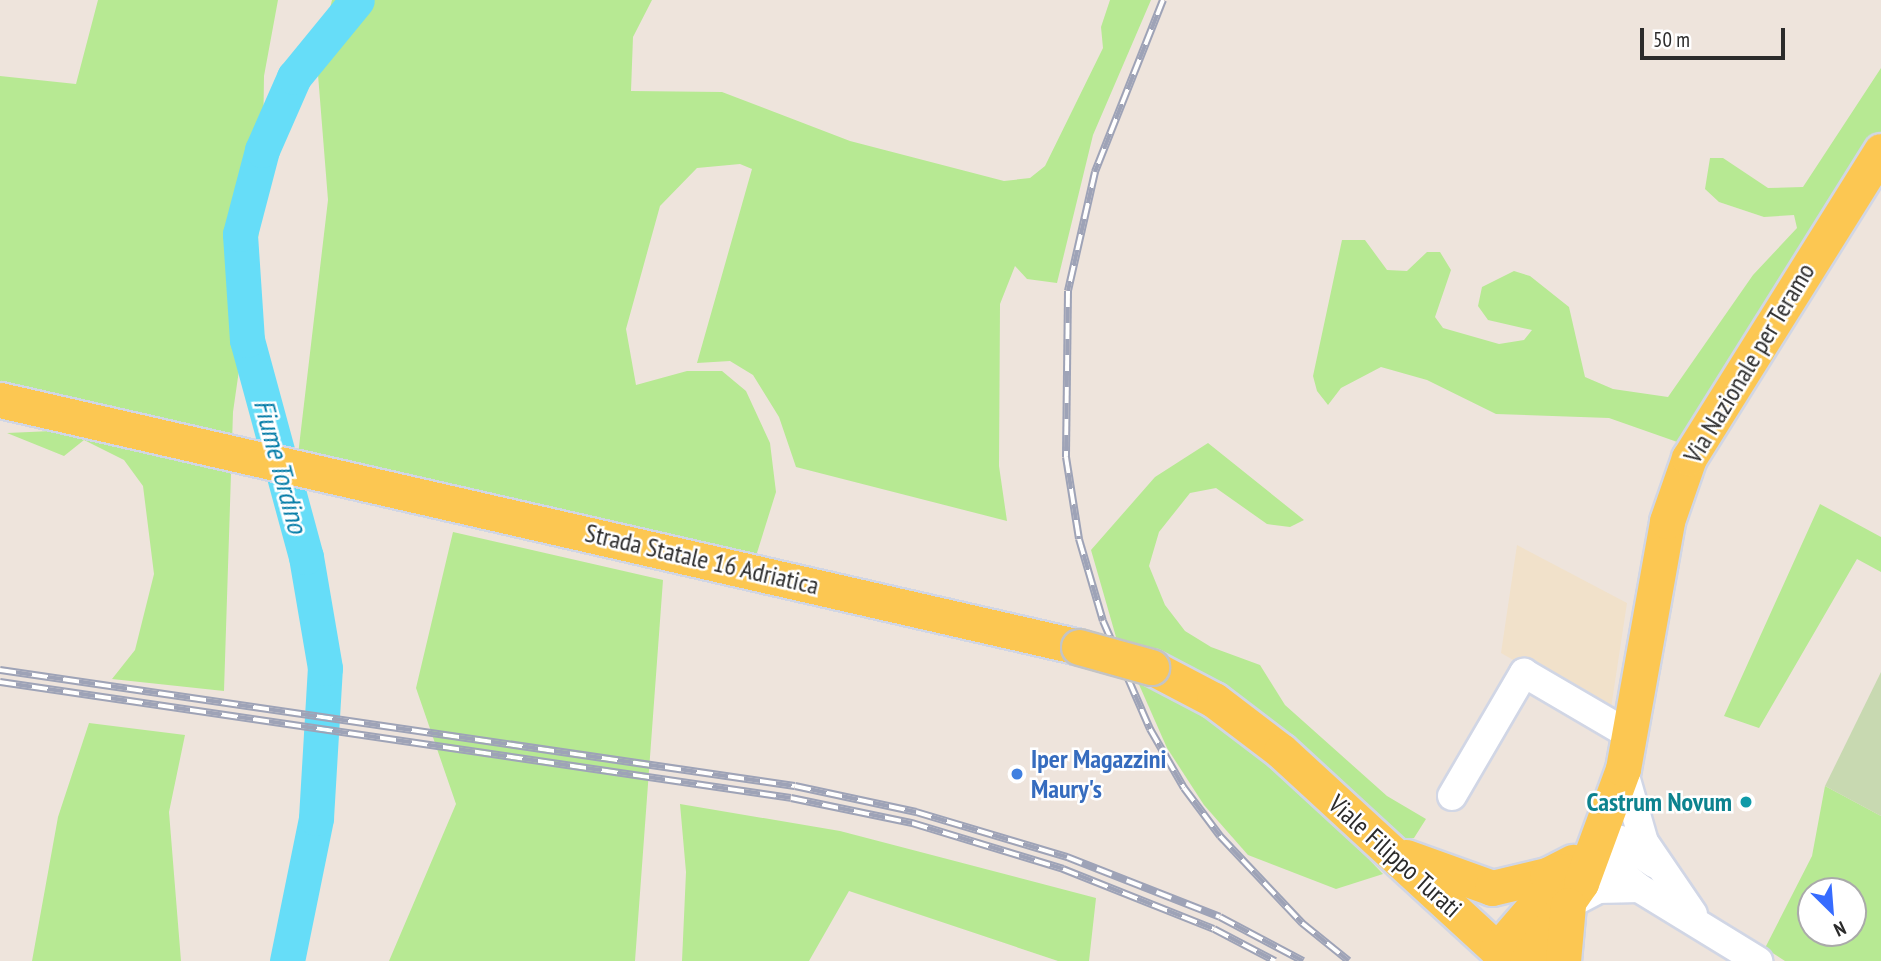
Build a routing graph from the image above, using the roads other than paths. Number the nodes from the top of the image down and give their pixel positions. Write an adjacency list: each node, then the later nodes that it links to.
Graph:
1 (1881, 151): 3 (main road, Via Nazionale per Teramo)
2 (0, 400): 4 (main road, Strada Statale 16 Adriatica, bridge)
3 (1630, 735): 5 (main road, Via Nazionale per Teramo); 6 (street)
4 (1281, 751): 8 (main road, Viale Filippo Turati)
5 (1623, 769): 7 (main road, Via Nazionale per Teramo); 10 (street)
6 (1452, 796)
7 (1598, 835): 9 (main road, Via Nazionale per Teramo); 10 (street); 11 (street); 12 (main road, Via Nazionale per Teramo)
8 (1391, 853): 9 (main road, Via Nazionale per Teramo); 14 (main road, Viale Filippo Turati)
9 (1573, 862): 14 (main road, Via Nazionale per Teramo)
10 (1655, 864): 13 (street)
11 (1639, 888): 12 (street); 13 (street)
12 (1569, 905): 14 (main road, Via Nazionale per Teramo); 15 (main road, Via Nazionale per Teramo)
13 (1703, 928): 16 (street)
14 (1507, 958)
15 (1563, 961)
16 (1758, 961)

